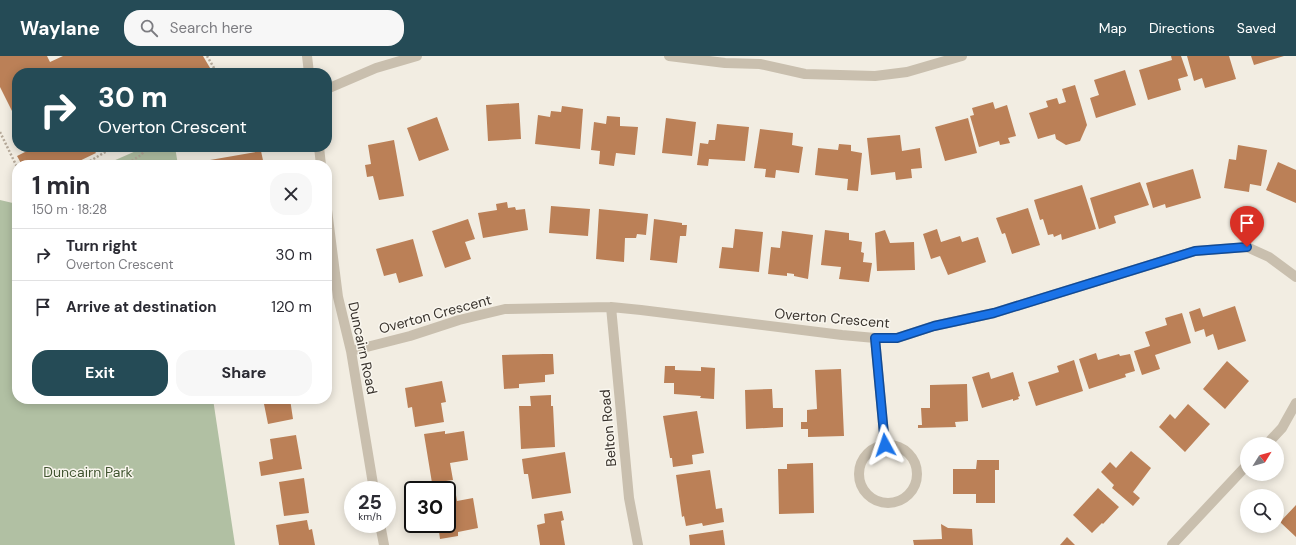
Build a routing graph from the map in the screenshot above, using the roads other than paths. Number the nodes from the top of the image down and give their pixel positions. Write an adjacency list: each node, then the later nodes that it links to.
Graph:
1 (306, 56): 5 (street)
2 (417, 56): 6 (street)
3 (669, 56): 4 (street)
4 (962, 56)
5 (308, 68)
6 (332, 87)
7 (332, 250): 11 (street, Duncairn Road)
8 (1296, 277): 10 (street, Overton Crescent)
9 (611, 307): 10 (street, Overton Crescent); 11 (street, Overton Crescent); 19 (street, Belton Road)
10 (875, 338): 14 (street)
11 (351, 351): 16 (street, Duncairn Road)
12 (1296, 403): 13 (street)
13 (1274, 437)
14 (885, 445): 14 (street)
15 (1240, 472): 20 (street)
16 (373, 481)
17 (382, 533): 18 (street)
18 (384, 545)
19 (638, 545)
20 (1172, 545)

